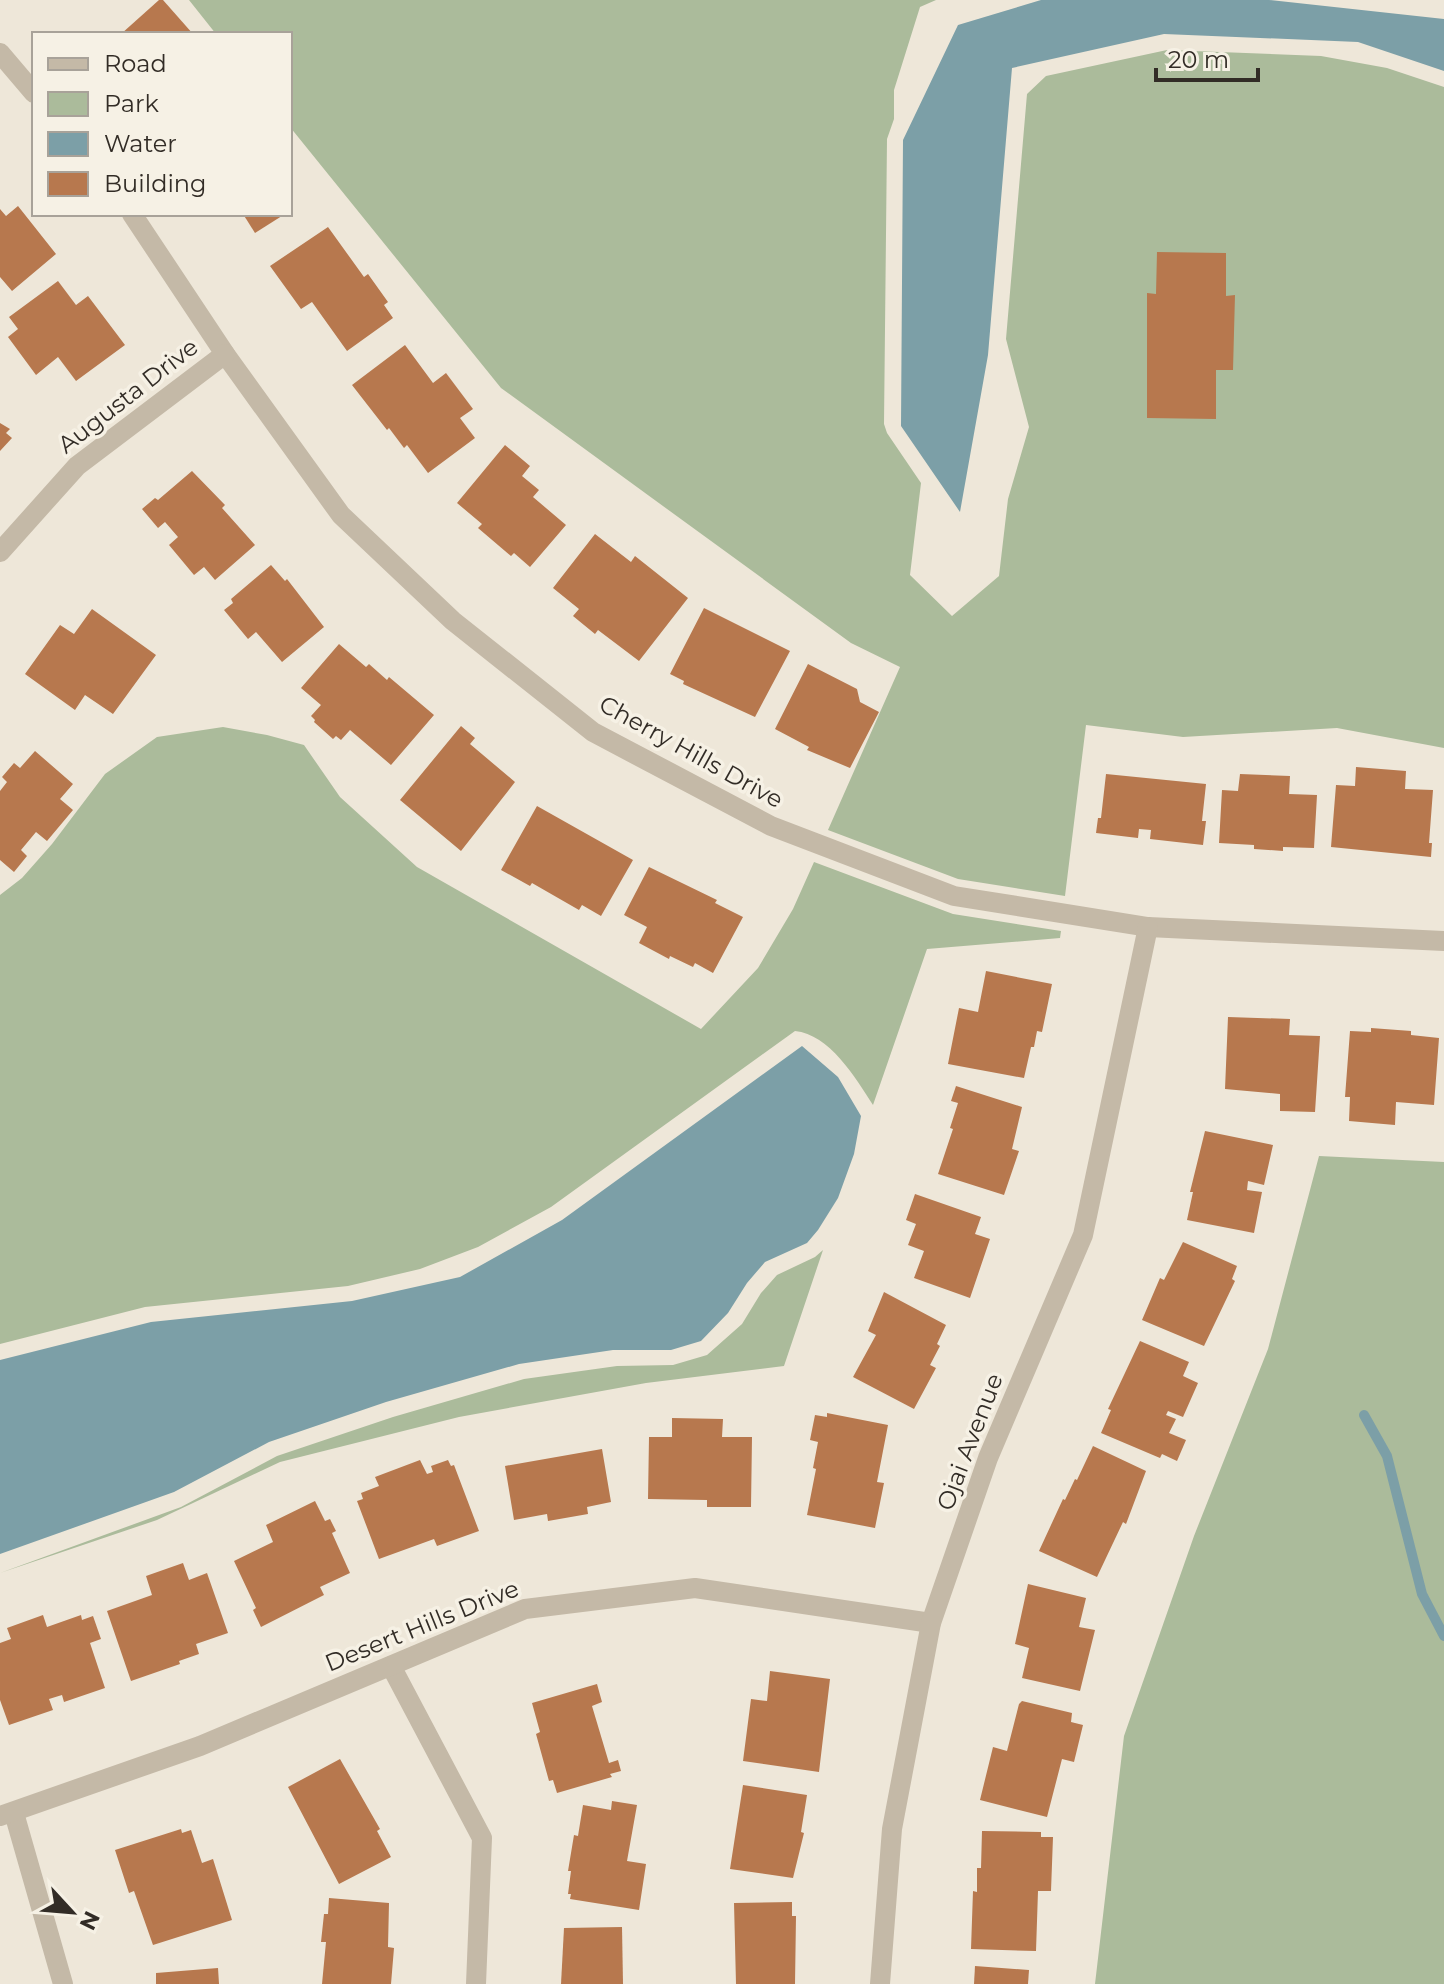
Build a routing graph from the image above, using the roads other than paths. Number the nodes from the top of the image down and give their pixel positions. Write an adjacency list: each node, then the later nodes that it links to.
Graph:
1 (0, 53): 2 (street)
2 (32, 91)
3 (133, 216): 4 (street, Cherry Hills Drive)
4 (225, 354): 5 (street, Augusta Drive); 6 (street, Cherry Hills Drive)
5 (0, 552)
6 (1148, 927): 7 (street, Cherry Hills Drive); 8 (street, Ojai Avenue)
7 (1444, 941)
8 (931, 1623): 9 (street, Desert Hills Drive); 13 (street, Ojai Avenue)
9 (391, 1666): 10 (street, Desert Hills Drive); 12 (street)
10 (7, 1815): 11 (street)
11 (63, 1984)
12 (476, 1984)
13 (880, 1984)

